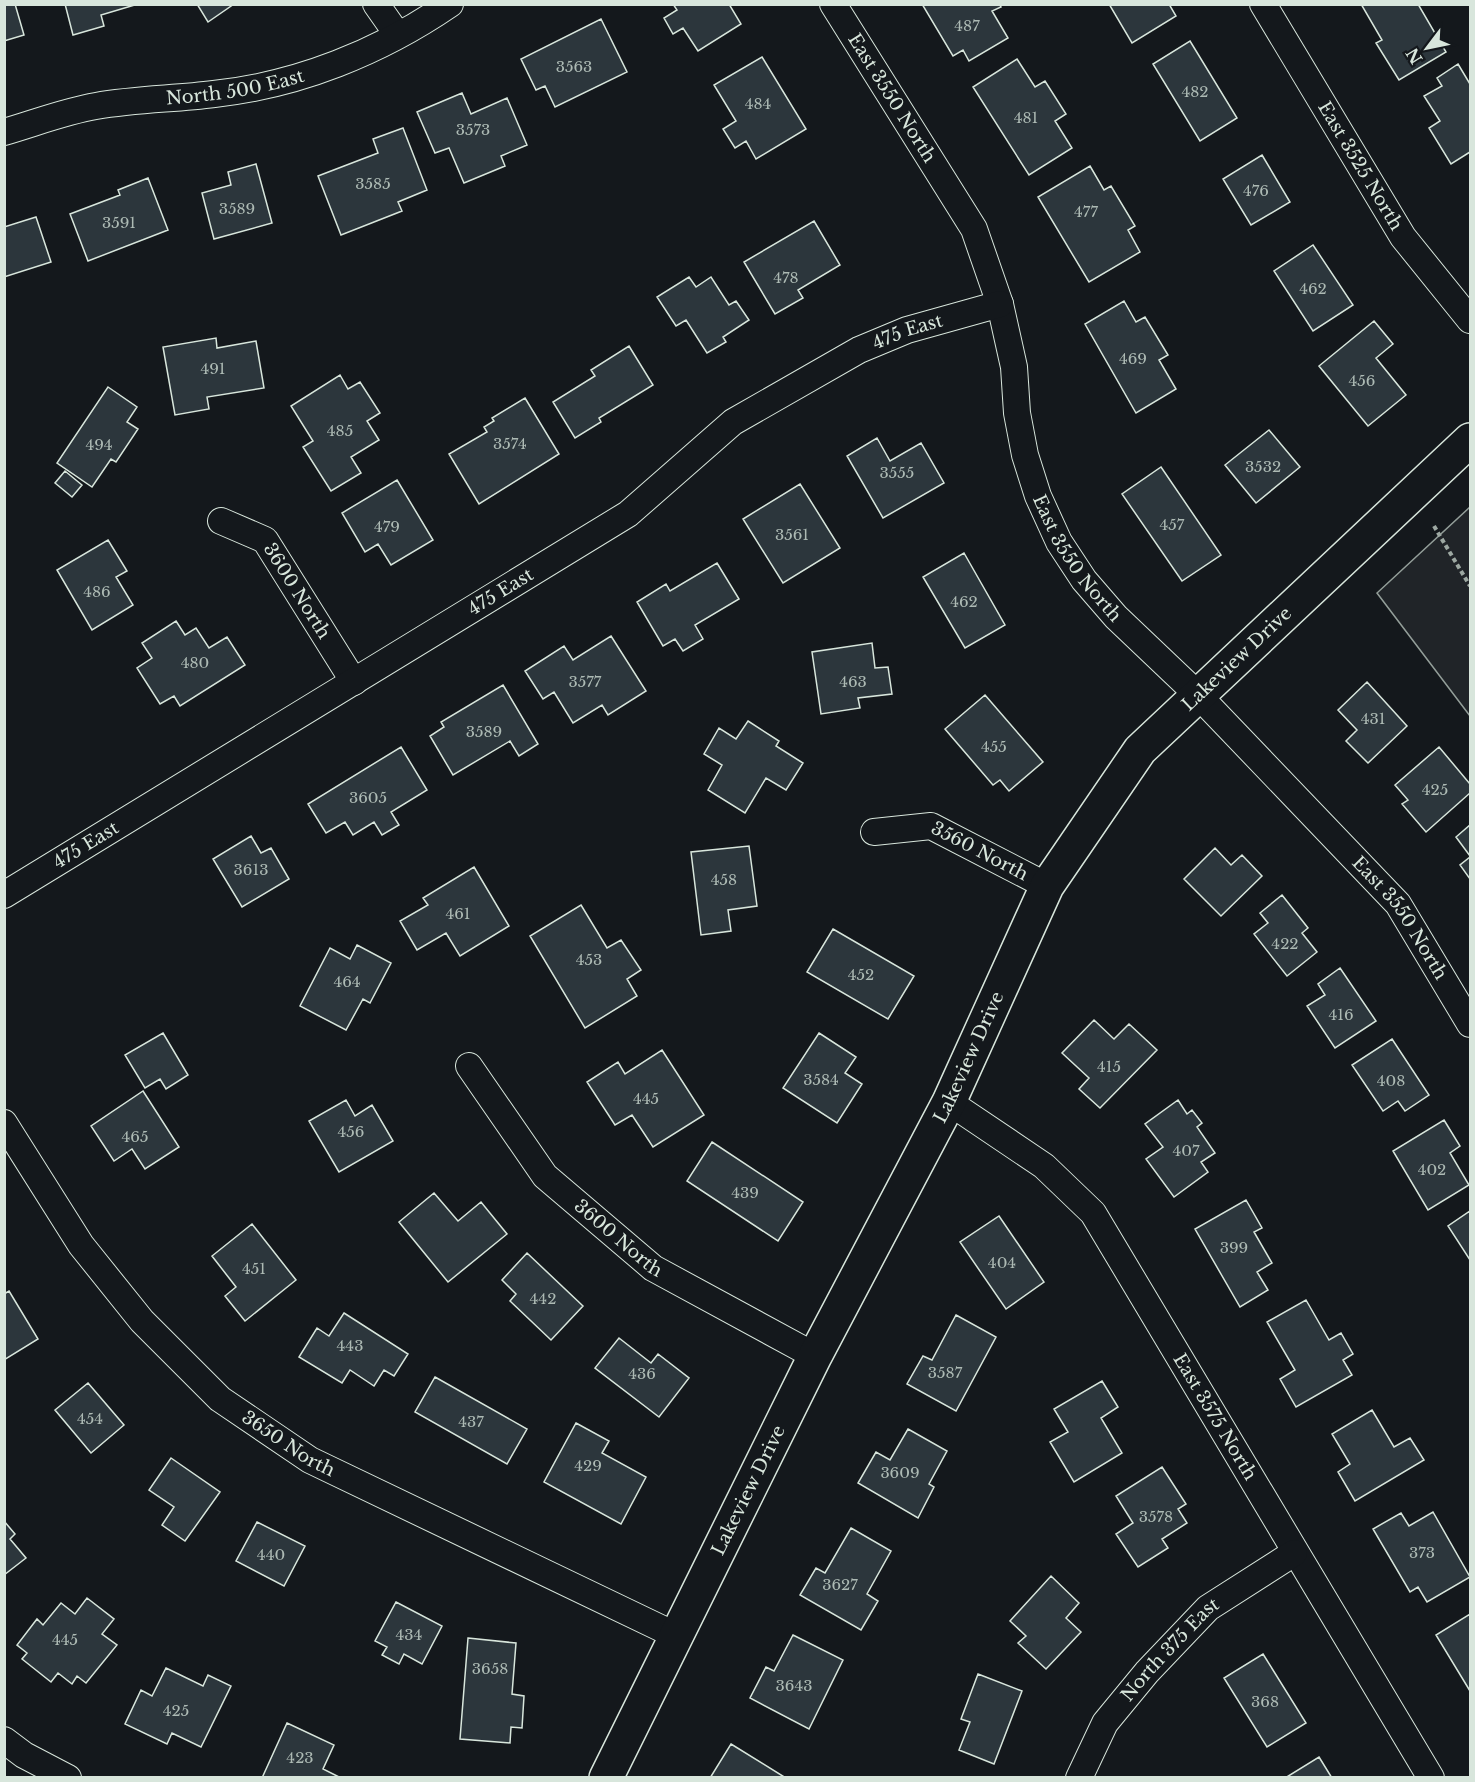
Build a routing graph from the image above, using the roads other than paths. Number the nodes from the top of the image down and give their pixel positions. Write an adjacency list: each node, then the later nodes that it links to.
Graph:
1 (376, 4): 5 (street)
2 (450, 4): 5 (street, North 500 East)
3 (833, 4): 7 (street, East 3550 North)
4 (1263, 4): 8 (street, East 3525 North)
5 (397, 34): 6 (street, North 500 East)
6 (4, 132)
7 (1000, 304): 11 (street, 475 East); 12 (street, East 3550 North)
8 (1470, 320)
9 (1470, 441): 12 (street, Lakeview Drive)
10 (221, 521): 11 (street, 3600 North)
11 (354, 682): 15 (street, 475 East)
12 (1197, 694): 14 (street, Lakeview Drive); 16 (street, East 3550 North)
13 (874, 832): 14 (street, 3560 North)
14 (1047, 886): 18 (street, Lakeview Drive)
15 (4, 895)
16 (1470, 1024)
17 (469, 1066): 20 (street, 3600 North)
18 (949, 1102): 20 (street, Lakeview Drive); 21 (street, East 3575 North)
19 (4, 1123): 22 (street, 3650 North)
20 (815, 1356): 22 (street, Lakeview Drive)
21 (1294, 1553): 26 (street, North 375 East); 27 (street, East 3575 North)
22 (677, 1636): 25 (street, Lakeview Drive)
23 (4, 1740): 24 (street)
24 (68, 1778)
25 (606, 1778)
26 (1079, 1778)
27 (1431, 1778)

